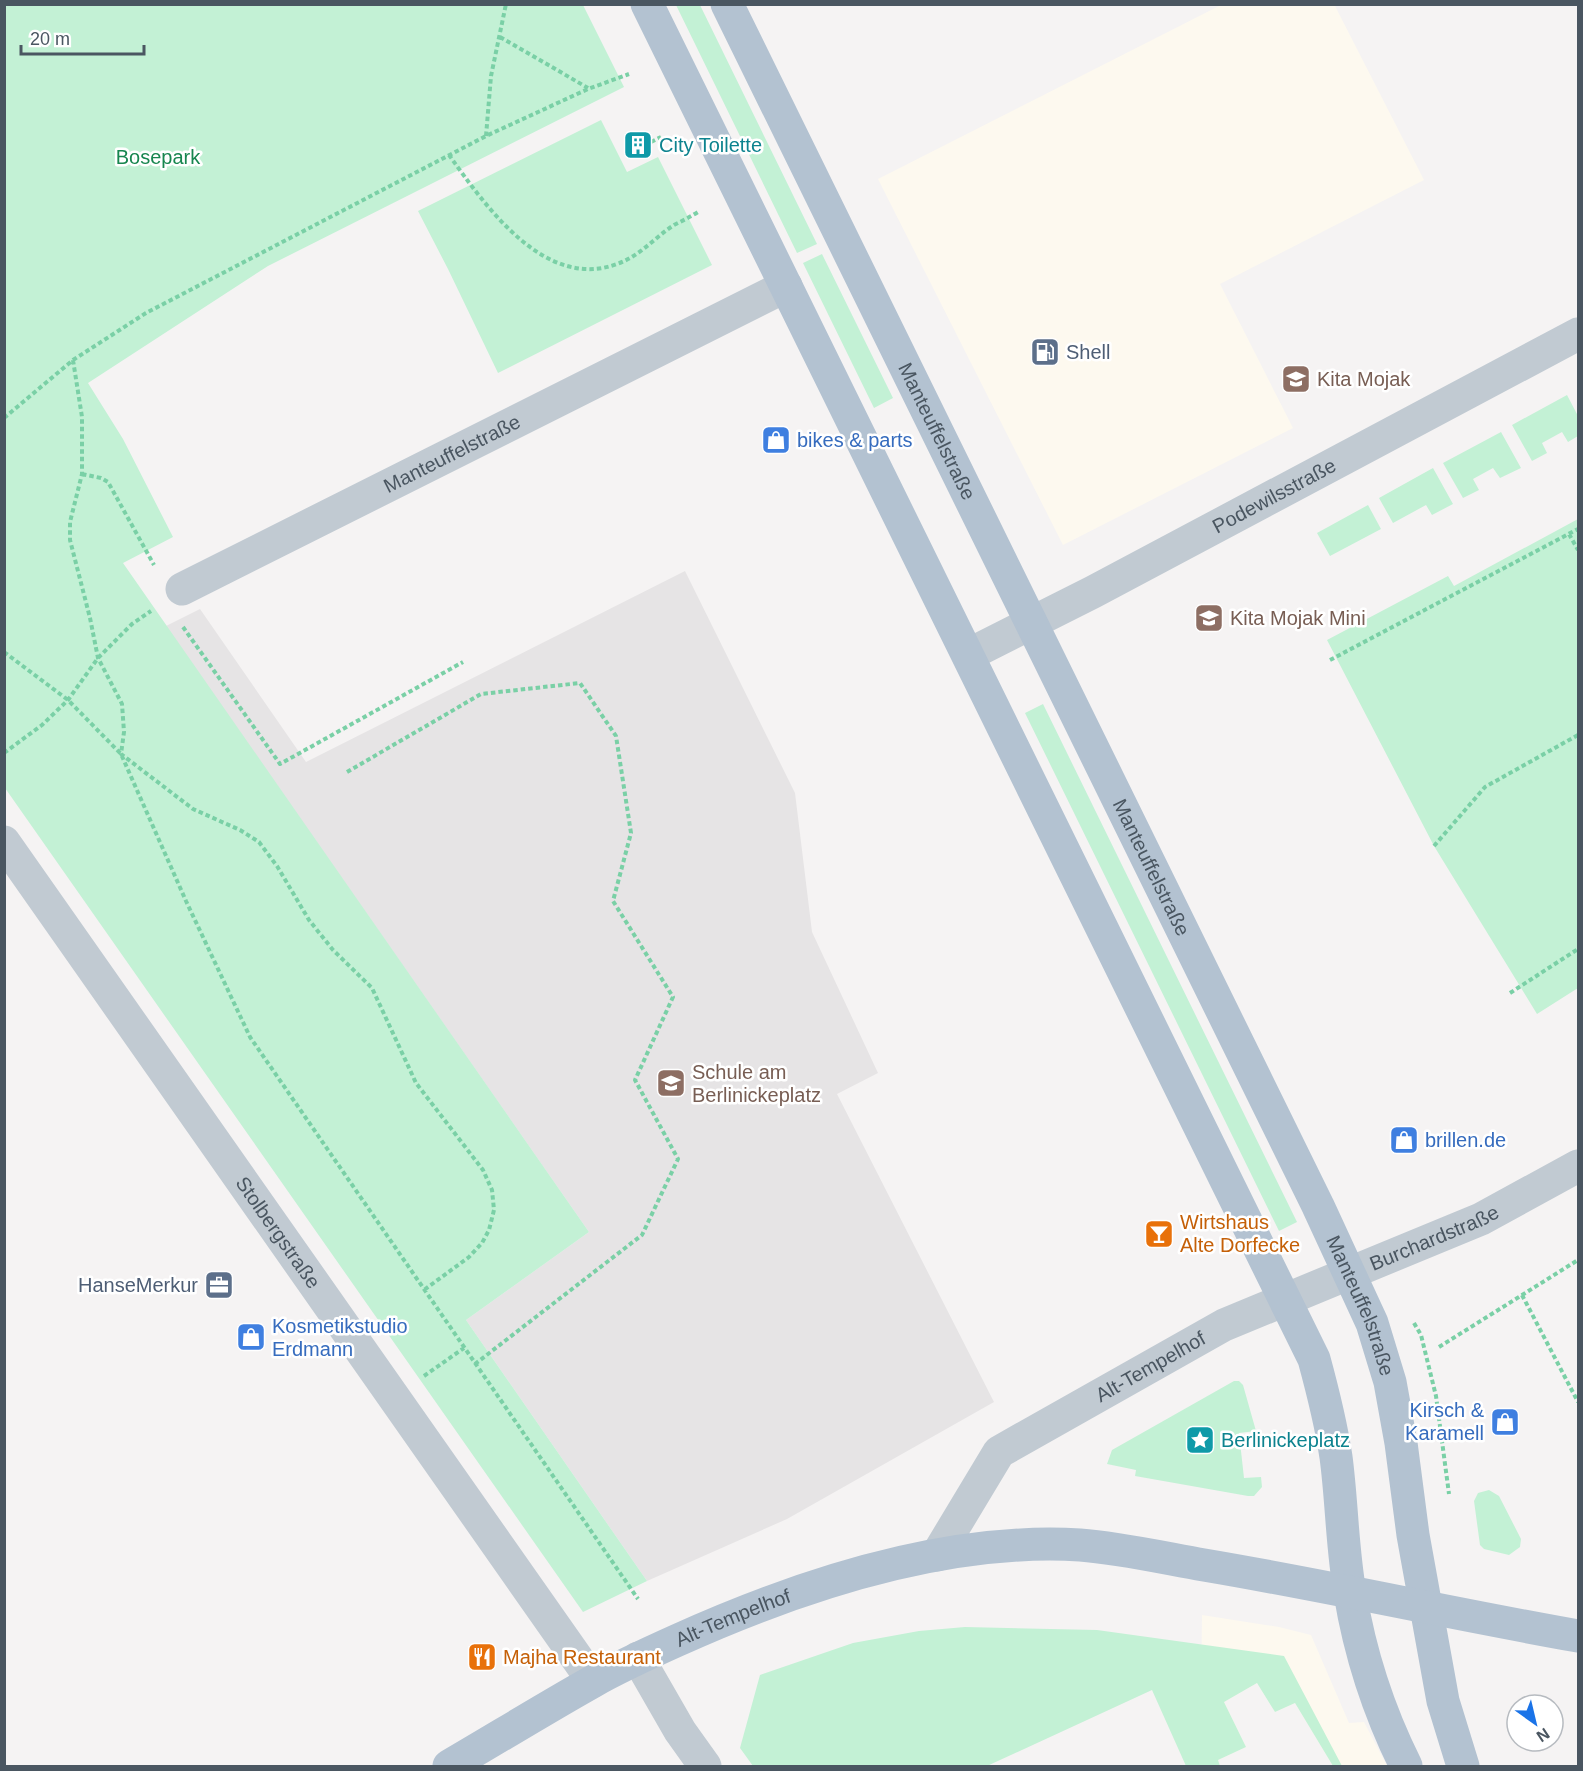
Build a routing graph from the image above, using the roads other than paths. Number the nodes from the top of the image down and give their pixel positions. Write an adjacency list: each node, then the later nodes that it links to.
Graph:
1 (647, 4): 3 (main road)
2 (727, 4): 6 (main road, Manteuffelstraße)
3 (786, 286): 5 (street, Manteuffelstraße); 7 (main road)
4 (1578, 334): 6 (street, Podewilsstraße)
5 (182, 589)
6 (1031, 623): 7 (street, Podewilsstraße); 10 (main road, Manteuffelstraße)
7 (968, 655): 11 (main road)
8 (4, 842): 17 (street, Stolbergstraße)
9 (1578, 1166): 10 (street, Burchardstraße)
10 (1349, 1273): 11 (street, Burchardstraße); 14 (main road, Manteuffelstraße)
11 (1284, 1299): 12 (street, Alt-Tempelhof); 13 (main road)
12 (937, 1555): 13 (main road, Alt-Tempelhof); 16 (main road, Alt-Tempelhof)
13 (1350, 1592): 14 (main road, Alt-Tempelhof); 20 (main road)
14 (1426, 1607): 15 (main road, Alt-Tempelhof); 21 (main road, Manteuffelstraße)
15 (1578, 1636)
16 (638, 1658): 17 (main road, Alt-Tempelhof); 19 (street)
17 (593, 1681): 18 (main road, Alt-Tempelhof)
18 (449, 1767)
19 (705, 1767)
20 (1406, 1767)
21 (1464, 1767)

